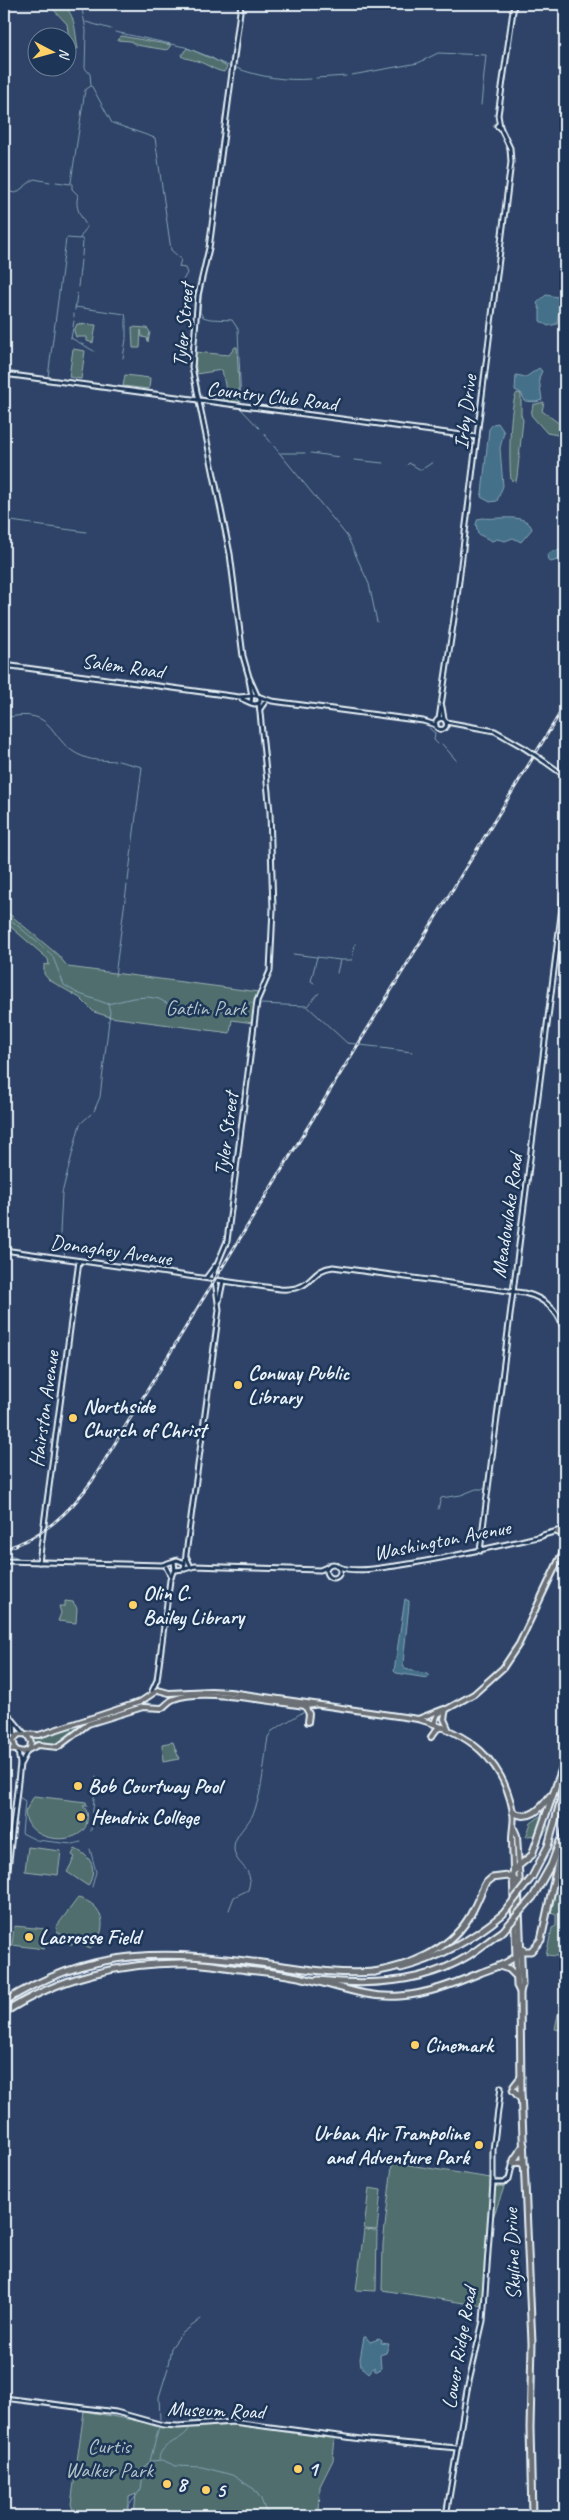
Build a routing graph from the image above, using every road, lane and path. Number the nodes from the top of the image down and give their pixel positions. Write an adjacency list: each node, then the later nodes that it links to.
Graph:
1 (241, 4): 4 (street, Tyler Street)
2 (514, 4): 5 (street, Irby Drive)
3 (4, 374): 4 (street, Country Club Road)
4 (198, 402): 5 (street, Country Club Road); 7 (street, Tyler Street)
5 (477, 438): 15 (street, Irby Drive)
6 (4, 665): 11 (street, Salem Road)
7 (248, 677): 8 (street, Tyler Street); 10 (street, Tyler Street)
8 (249, 684): 9 (street, Tyler Street); 12 (street)
9 (251, 696): 10 (street, Salem Road); 12 (street, Salem Road); 16 (street, Tyler Street)
10 (258, 696): 13 (street); 17 (street, Tyler Street)
11 (238, 697): 12 (street, Salem Road); 16 (street, Salem Road)
12 (246, 698)
13 (272, 701): 14 (street); 20 (street)
14 (265, 702): 17 (street); 18 (street)
15 (442, 702): 20 (street, Irby Drive); 21 (street, Irby Drive)
16 (252, 703): 17 (street); 19 (street, Tyler Street)
17 (259, 703): 18 (street, Tyler Street)
18 (259, 712): 19 (street, Tyler Street)
19 (259, 718): 26 (street, Tyler Street)
20 (437, 721): 21 (street); 21 (street)
21 (445, 722): 22 (street, bridge)
22 (565, 776)
23 (565, 884): 30 (street, Meadowlake Road)
24 (4, 1250): 25 (street, Donaghey Avenue)
25 (79, 1261): 27 (street, Donaghey Avenue); 44 (street, Hairston Avenue)
26 (216, 1265): 27 (street); 28 (street, Tyler Street)
27 (206, 1278): 28 (street, Donaghey Avenue)
28 (214, 1280): 29 (street, Donaghey Avenue); 33 (street, Tyler Street)
29 (223, 1281): 31 (street, Donaghey Avenue); 33 (street)
30 (514, 1282): 31 (street, Meadowlake Road); 32 (street)
31 (512, 1291): 32 (street, Donaghey Avenue); 38 (street, Meadowlake Road)
32 (522, 1292): 34 (street)
33 (219, 1301): 39 (street, Tyler Street)
34 (565, 1338)
35 (562, 1530): 36 (main road); 38 (street, Washington Avenue)
36 (565, 1536)
37 (565, 1547): 60 (main road)
38 (480, 1551): 55 (street, Washington Avenue)
39 (186, 1553): 41 (street, Tyler Street); 42 (street)
40 (565, 1553): 60 (main road)
41 (187, 1558): 46 (street); 47 (street)
42 (180, 1560): 45 (street); 46 (street)
43 (4, 1561): 44 (street)
44 (39, 1562): 48 (street)
45 (174, 1562): 48 (street); 52 (street)
46 (185, 1563): 47 (street); 53 (street)
47 (190, 1565): 49 (street)
48 (164, 1566): 52 (street); 59 (street)
49 (195, 1566): 53 (street); 54 (street)
50 (327, 1567): 51 (street); 54 (street); 57 (street)
51 (339, 1567): 55 (street, Washington Avenue); 58 (street)
52 (174, 1569): 56 (street); 59 (street)
53 (184, 1569): 56 (street)
54 (320, 1570): 57 (street)
55 (347, 1570): 58 (street, Washington Avenue)
56 (179, 1571): 61 (street)
57 (327, 1574): 58 (street)
58 (339, 1574)
59 (171, 1576): 61 (street)
60 (550, 1579): 71 (main road)
61 (170, 1583): 62 (street)
62 (157, 1680): 63 (street); 65 (street)
63 (161, 1690): 64 (main road); 65 (main road)
64 (166, 1693): 66 (main road); 67 (main road)
65 (151, 1694): 69 (main road); 77 (main road)
66 (168, 1702): 68 (main road); 69 (main road)
67 (314, 1705): 68 (main road); 73 (main road, Skyline Drive)
68 (304, 1706): 74 (main road)
69 (153, 1707): 81 (main road)
70 (4, 1709): 72 (street)
71 (446, 1709): 73 (main road); 75 (main road); 76 (main road)
72 (14, 1719): 77 (street); 79 (street)
73 (418, 1719): 75 (main road, Skyline Drive)
74 (308, 1722)
75 (434, 1723): 76 (main road, Skyline Drive)
76 (448, 1728): 78 (main road); 88 (main road, Skyline Drive)
77 (26, 1734): 79 (main road); 81 (main road)
78 (431, 1737)
79 (14, 1738): 80 (main road); 83 (main road)
80 (4, 1746)
81 (28, 1749): 83 (main road); 85 (street)
82 (4, 1751): 83 (main road)
83 (17, 1751): 85 (street)
84 (565, 1760): 87 (highway)
85 (20, 1764): 97 (street)
86 (565, 1785): 103 (highway, bridge)
87 (555, 1789): 88 (highway); 92 (highway)
88 (513, 1812): 89 (main road, Skyline Drive)
89 (514, 1826): 92 (main road, Skyline Drive); 93 (main road, Skyline Drive)
90 (565, 1826): 105 (highway, bridge)
91 (565, 1830): 100 (highway)
92 (520, 1865): 95 (highway); 96 (main road, Skyline Drive)
93 (513, 1866): 94 (highway); 95 (main road, Skyline Drive)
94 (503, 1876): 95 (highway); 103 (highway)
95 (513, 1876): 96 (highway); 98 (highway, Skyline Drive)
96 (520, 1885): 99 (highway, Skyline Drive)
97 (4, 1904)
98 (515, 1935): 99 (highway); 101 (highway, Skyline Drive)
99 (521, 1949): 100 (highway); 101 (highway)
100 (534, 1950): 101 (highway)
101 (519, 1957): 102 (highway); 104 (highway, Skyline Drive); 106 (highway, Skyline Drive)
102 (498, 1966): 104 (highway); 105 (highway)
103 (374, 1972): 107 (highway)
104 (517, 1977): 106 (highway, Skyline Drive)
105 (305, 1979): 108 (highway)
106 (520, 1992): 109 (highway, Skyline Drive)
107 (4, 2002)
108 (4, 2013)
109 (521, 2077): 111 (highway, Skyline Drive); 111 (highway)
110 (501, 2087): 116 (street, Lower Ridge Road)
111 (522, 2100): 112 (highway, Skyline Drive)
112 (524, 2146): 113 (highway, Skyline Drive); 114 (highway)
113 (525, 2157): 114 (street); 115 (highway, Skyline Drive)
114 (513, 2161): 115 (highway); 116 (street)
115 (526, 2167): 120 (highway, Skyline Drive)
116 (493, 2183): 118 (street, Lower Ridge Road)
117 (4, 2398): 118 (street, Museum Road)
118 (457, 2448): 119 (street, Lower Ridge Road)
119 (446, 2516)
120 (532, 2516)

